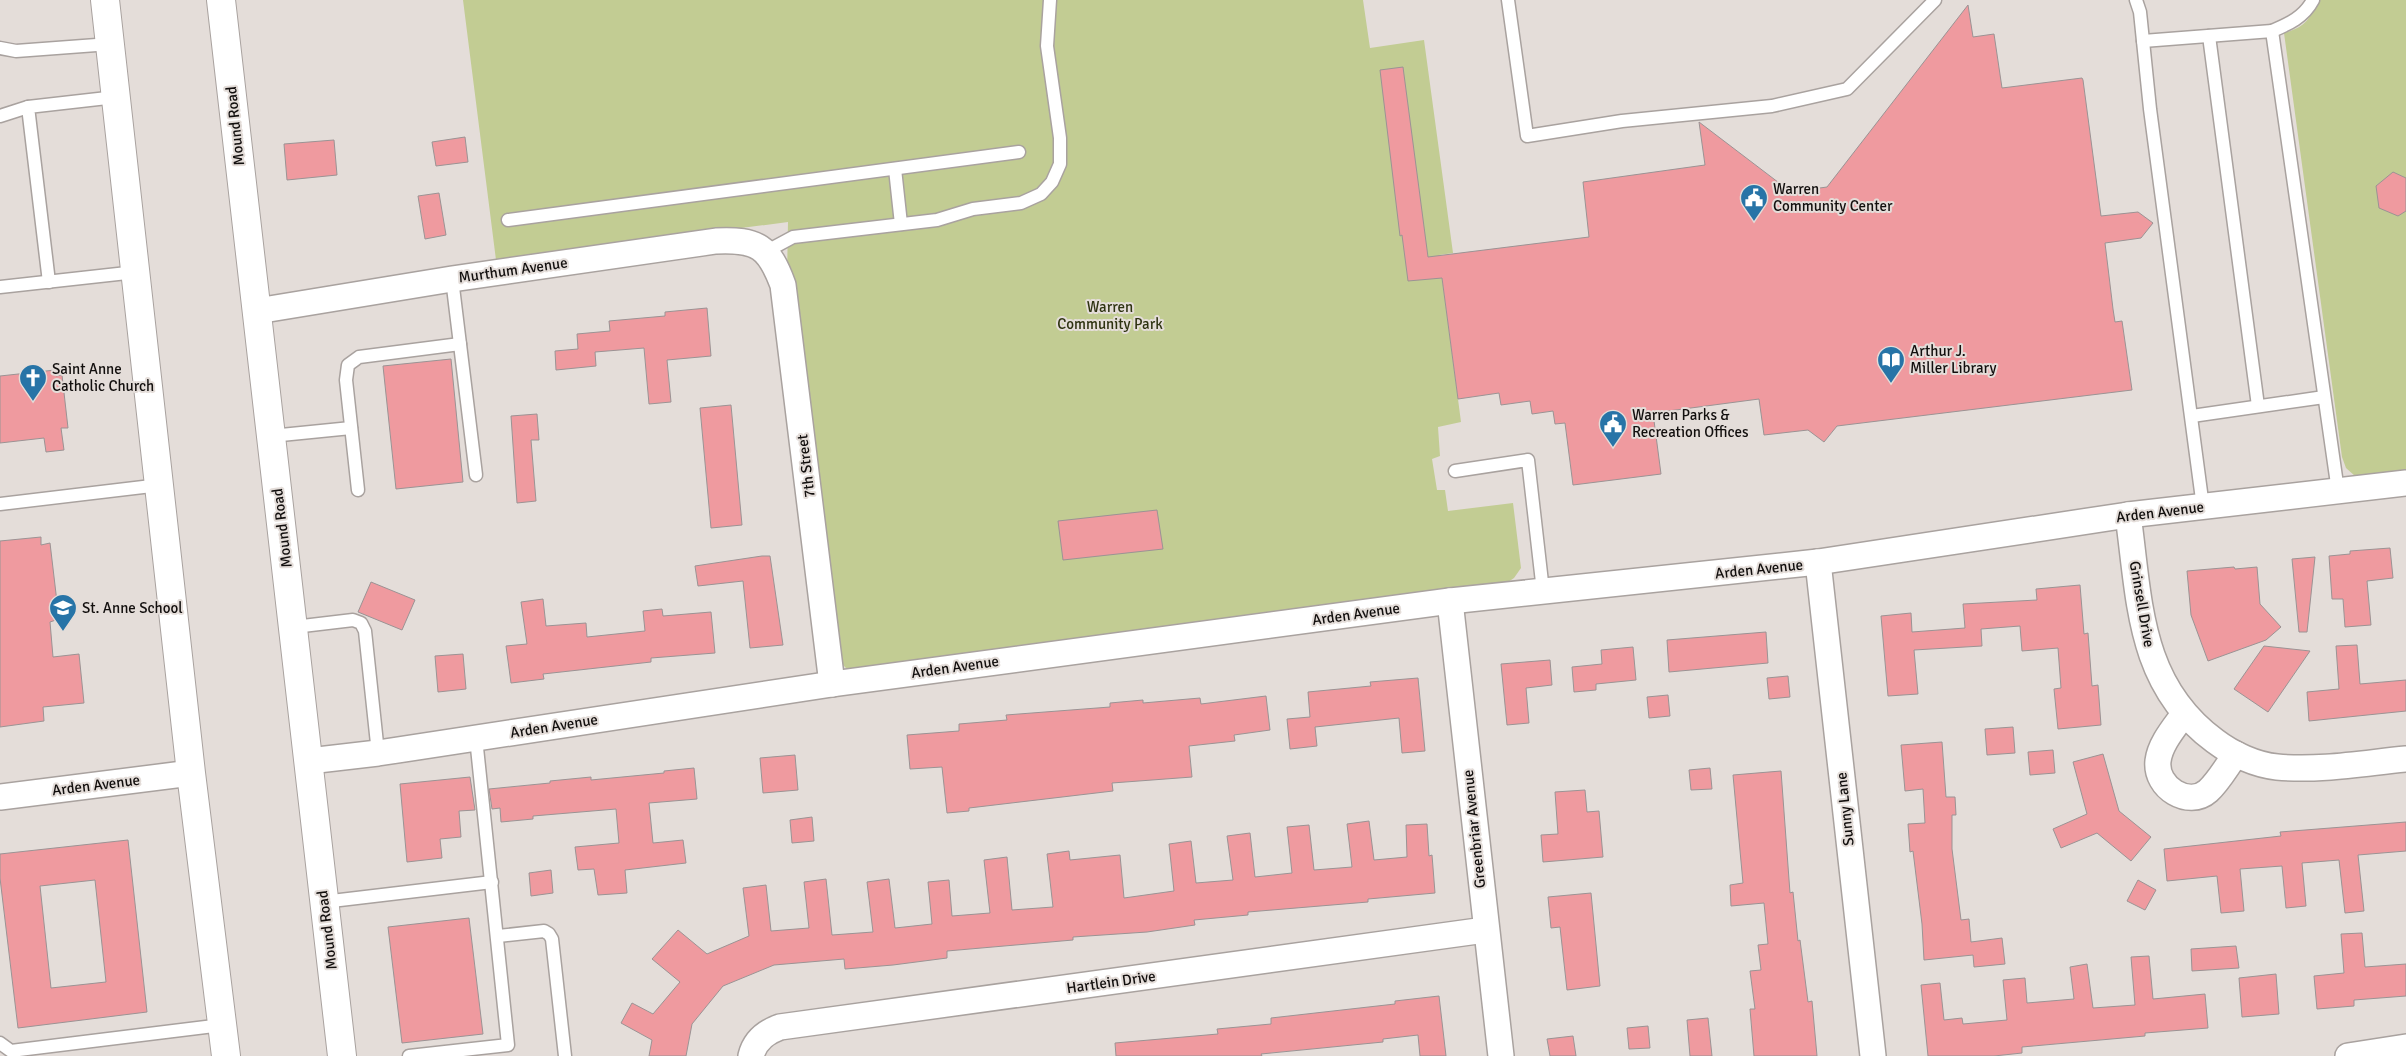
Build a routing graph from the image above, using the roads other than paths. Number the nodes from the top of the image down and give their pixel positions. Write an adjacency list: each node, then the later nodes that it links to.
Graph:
1 (105, 0): 11 (main road)
2 (221, 0): 25 (main road, Mound Road)
3 (1050, 0): 19 (lane)
4 (1508, 0): 5 (lane)
5 (1935, 0)
6 (2136, 0): 10 (lane)
7 (2314, 0): 8 (lane)
8 (2272, 31): 9 (lane); 27 (lane)
9 (2209, 36): 10 (lane); 28 (lane)
10 (2143, 41): 29 (lane)
11 (110, 44): 12 (lane); 13 (main road)
12 (0, 48)
13 (116, 97): 14 (lane); 21 (main road)
14 (28, 107): 15 (lane); 23 (lane)
15 (0, 116)
16 (1019, 152): 17 (lane)
17 (895, 169): 18 (lane); 19 (lane)
18 (508, 220)
19 (901, 224): 20 (lane)
20 (767, 251): 22 (street, Murthum Avenue); 45 (street, 7th Street)
21 (136, 272): 23 (lane); 35 (main road)
22 (452, 279): 25 (street, Murthum Avenue); 26 (lane)
23 (49, 282): 24 (lane)
24 (0, 287)
25 (257, 311): 31 (main road, Mound Road)
26 (460, 344): 30 (lane); 33 (lane)
27 (2324, 397): 28 (lane); 37 (lane)
28 (2258, 406): 29 (lane)
29 (2192, 416): 39 (lane)
30 (351, 428): 31 (lane); 36 (lane)
31 (271, 436): 44 (main road, Mound Road)
32 (1455, 471): 42 (lane)
33 (476, 475)
34 (2406, 483): 37 (street, Arden Avenue)
35 (160, 485): 38 (lane); 52 (main road)
36 (358, 490)
37 (2338, 491): 39 (street, Arden Avenue)
38 (0, 504)
39 (2203, 506): 40 (street, Arden Avenue)
40 (2128, 515): 41 (street, Arden Avenue); 46 (street, Grinsell Drive)
41 (1818, 562): 42 (street, Arden Avenue); 68 (street, Sunny Lane)
42 (1543, 591): 43 (street, Arden Avenue)
43 (1450, 601): 45 (street, Arden Avenue); 56 (street, Greenbriar Avenue)
44 (294, 627): 48 (lane); 51 (main road, Mound Road)
45 (832, 684): 47 (street, Arden Avenue)
46 (2184, 714): 49 (street, Grinsell Drive); 49 (street)
47 (476, 738): 48 (street, Arden Avenue); 54 (lane)
48 (378, 754): 51 (street, Arden Avenue)
49 (2236, 754): 50 (street, Grinsell Drive)
50 (2406, 759)
51 (309, 761): 55 (main road, Mound Road)
52 (191, 773): 53 (street, Arden Avenue); 58 (main road)
53 (0, 797)
54 (492, 882): 55 (lane); 57 (lane)
55 (323, 902): 63 (main road, Mound Road)
56 (1485, 930): 66 (street, Hartlein Drive); 67 (street, Greenbriar Avenue)
57 (498, 936): 61 (lane); 65 (lane)
58 (222, 1025): 59 (lane); 62 (main road)
59 (0, 1043)
60 (2406, 1047): 69 (street)
61 (509, 1051): 64 (lane)
62 (226, 1056)
63 (342, 1056)
64 (409, 1056)
65 (565, 1056)
66 (751, 1056)
67 (1501, 1056)
68 (1873, 1056)
69 (2348, 1056)

